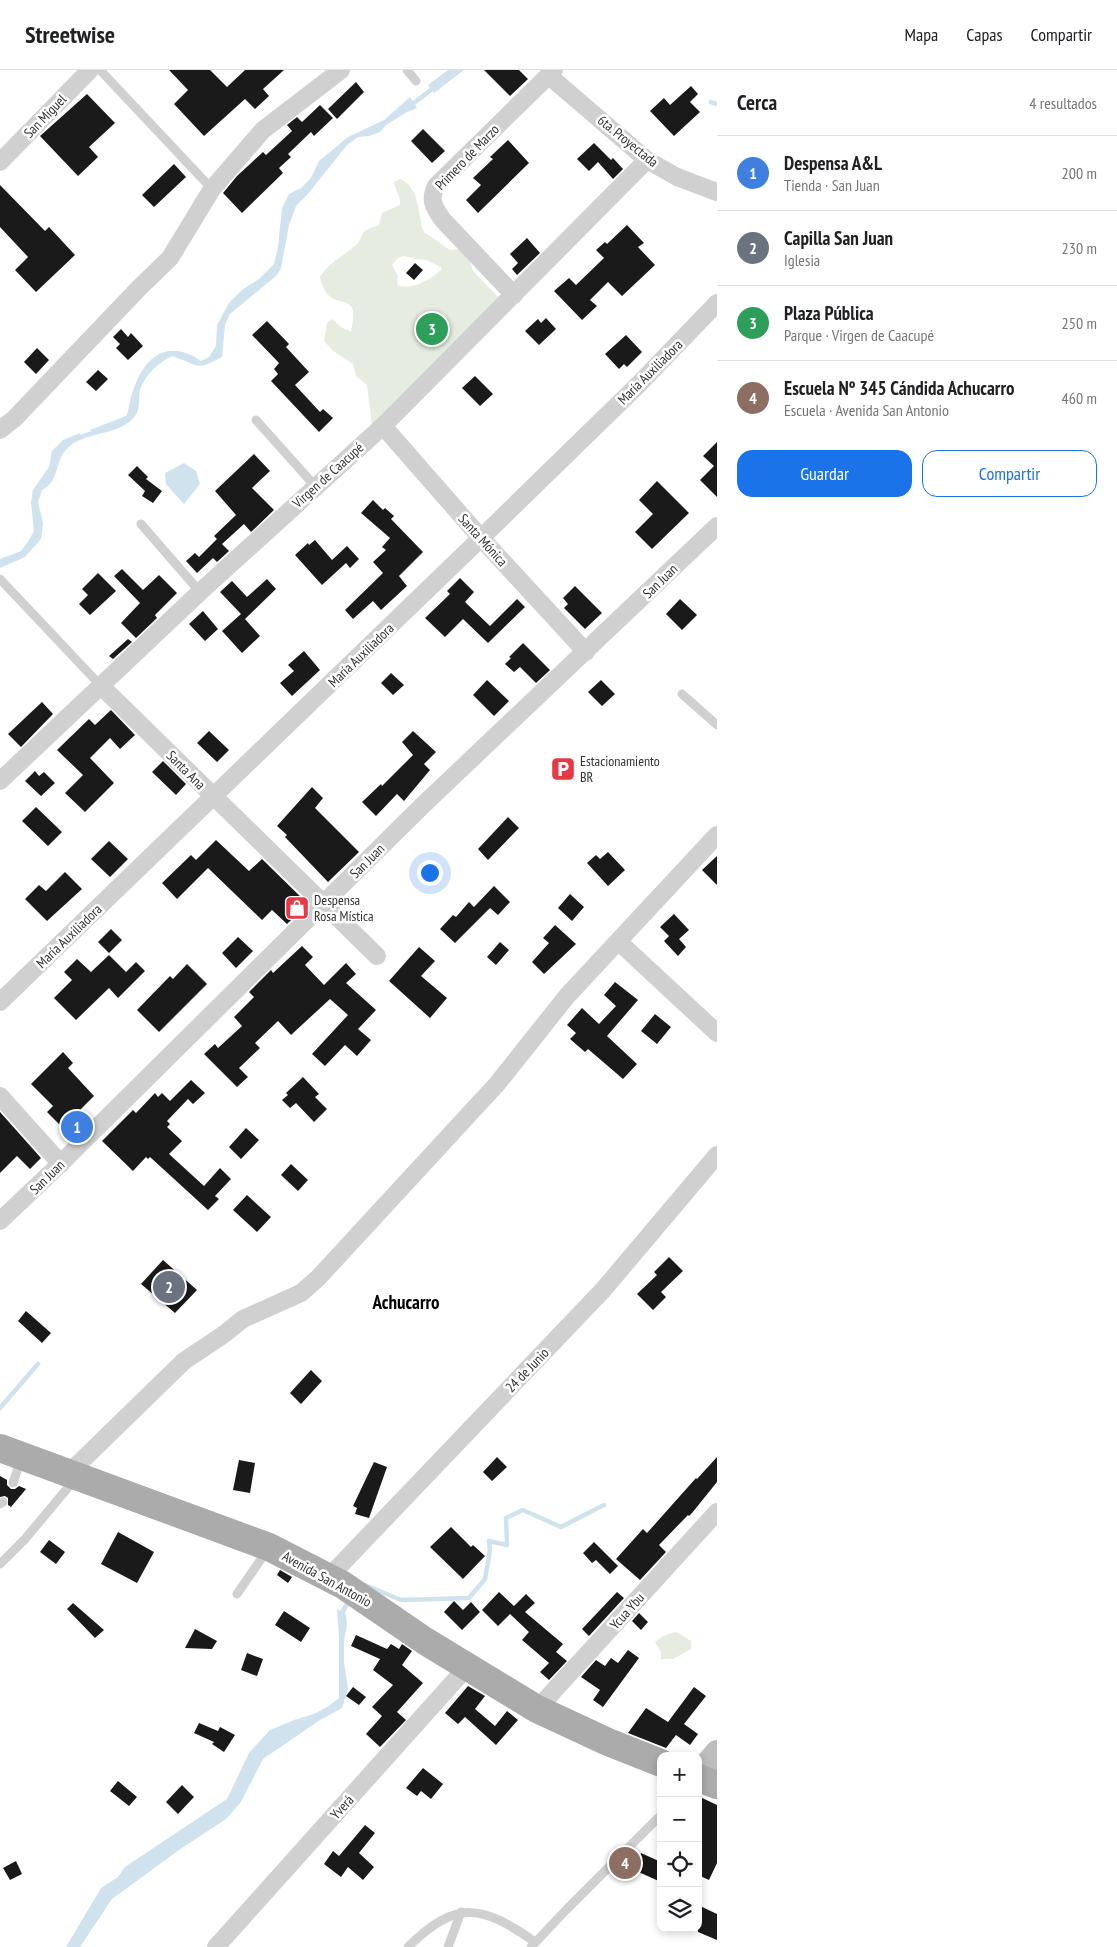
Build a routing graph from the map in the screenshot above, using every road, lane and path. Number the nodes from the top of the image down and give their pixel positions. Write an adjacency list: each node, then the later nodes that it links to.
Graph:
1 (90, 70): 8 (street, San Miguel)
2 (100, 70): 9 (lane)
3 (341, 70): 9 (street)
4 (407, 70): 6 (lane)
5 (551, 73): 7 (street, 6ta. Proyectada); 11 (street, Primero de Marzo)
6 (416, 81)
7 (647, 160): 10 (street, 6ta. Proyectada); 11 (street, Virgen de Caacupé)
8 (0, 162)
9 (212, 189): 15 (street)
10 (717, 192)
11 (514, 295): 14 (street, Virgen de Caacupé)
12 (717, 303): 19 (street, María Auxiliadora)
13 (256, 420): 16 (lane)
14 (382, 426): 16 (street, Virgen de Caacupé); 19 (street, Santa Mónica)
15 (0, 430)
16 (315, 486): 21 (street, Virgen de Caacupé)
17 (140, 524): 21 (lane)
18 (717, 526): 22 (street, San Juan)
19 (481, 538): 22 (street, Santa Mónica); 27 (street, María Auxiliadora)
20 (0, 579): 23 (lane, Santa Ana)
21 (200, 592): 23 (street, Virgen de Caacupé)
22 (586, 652): 29 (street, San Juan)
23 (101, 686): 26 (street, Virgen de Caacupé); 27 (street, Santa Ana)
24 (682, 694): 25 (lane)
25 (717, 725)
26 (0, 782)
27 (214, 797): 29 (street, Santa Ana); 32 (street, María Auxiliadora)
28 (717, 835): 30 (street)
29 (325, 904): 31 (street, Santa Ana); 36 (street, San Juan)
30 (619, 942): 33 (street); 39 (street)
31 (377, 956)
32 (0, 1002)
33 (717, 1033)
34 (0, 1096): 36 (street)
35 (717, 1155): 44 (street, 24 de Junio)
36 (61, 1164): 37 (street, San Juan)
37 (0, 1221)
38 (11, 1452): 39 (main road, Avenida San Antonio); 40 (lane)
39 (73, 1475): 42 (main road, Avenida San Antonio); 43 (lane)
40 (13, 1483)
41 (717, 1512): 47 (street, Ycua Ybu)
42 (269, 1547): 44 (main road, Avenida San Antonio); 45 (lane)
43 (0, 1564)
44 (344, 1586): 46 (main road, Avenida San Antonio)
45 (237, 1594)
46 (467, 1667): 47 (main road, Avenida San Antonio); 56 (street, Yverá)
47 (537, 1709): 49 (main road, Avenida San Antonio)
48 (717, 1752): 50 (main road)
49 (657, 1761)
50 (702, 1771)
51 (702, 1778): 52 (main road)
52 (717, 1785)
53 (657, 1819): 55 (lane)
54 (460, 1912): 55 (lane); 57 (lane); 58 (lane)
55 (533, 1945)
56 (216, 1947)
57 (408, 1947)
58 (448, 1947)

